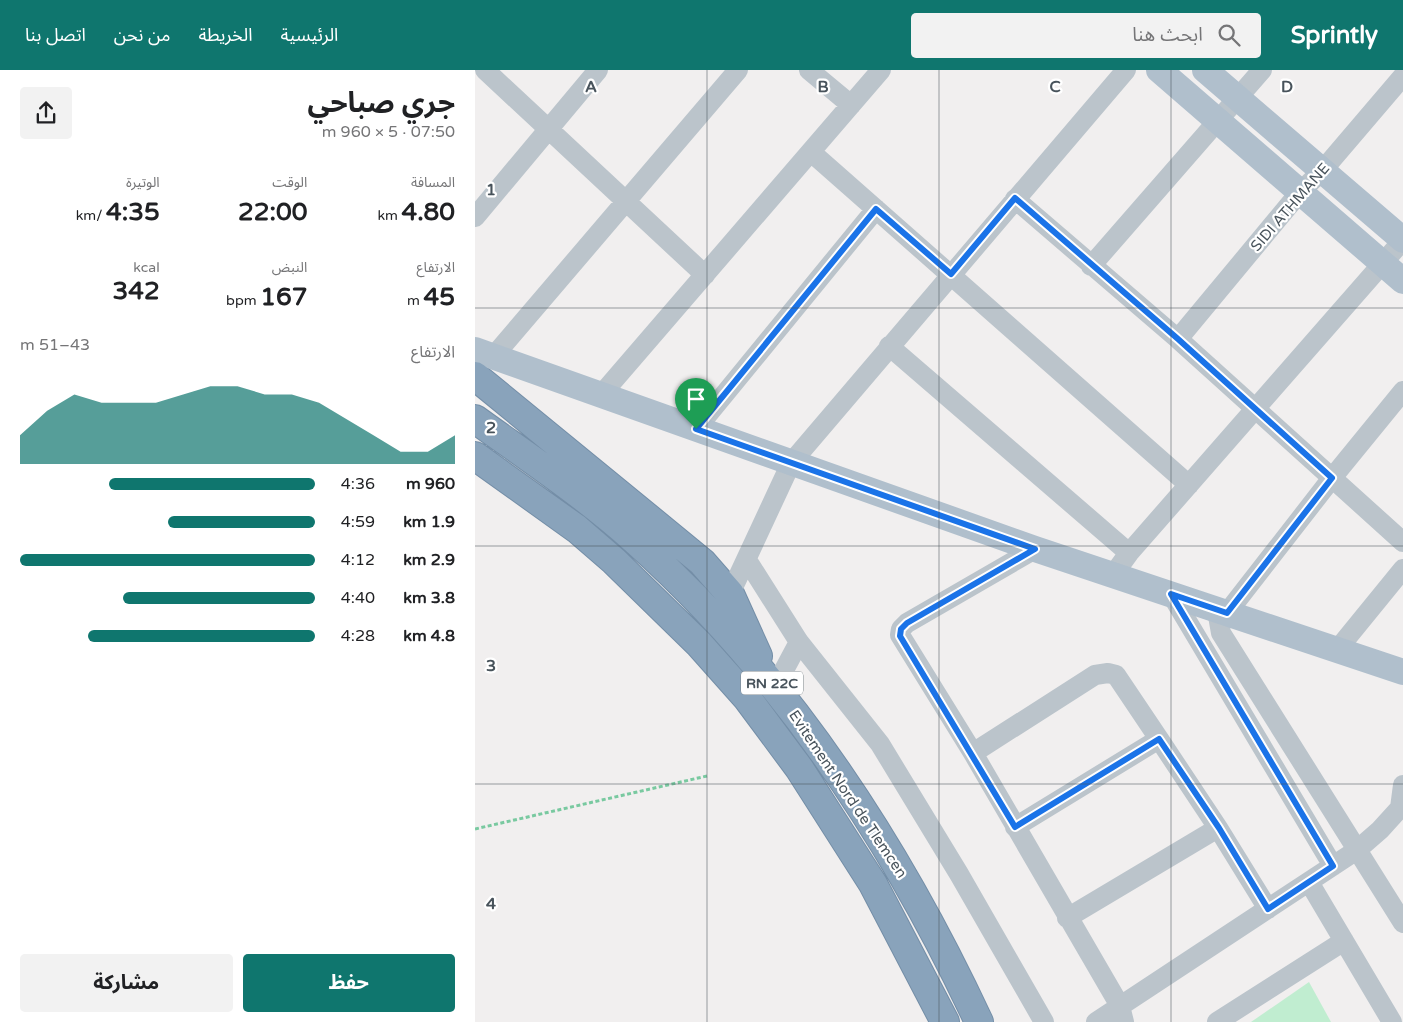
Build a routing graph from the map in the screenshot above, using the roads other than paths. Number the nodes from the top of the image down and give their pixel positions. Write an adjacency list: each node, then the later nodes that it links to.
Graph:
1 (485, 70): 14 (street)
2 (598, 70): 14 (street)
3 (738, 70): 19 (street)
4 (809, 70): 12 (street)
5 (881, 70): 12 (street)
6 (1126, 70): 18 (street)
7 (1159, 70): 13 (main road)
8 (1205, 70): 11 (main road)
9 (1262, 70): 11 (street)
10 (1400, 87): 16 (street, SIDI ATHMANE)
11 (1237, 98): 13 (street); 16 (main road)
12 (851, 105): 15 (street)
13 (1218, 121): 17 (main road); 24 (street)
14 (549, 129): 19 (street); 21 (street)
15 (811, 152): 20 (street); 26 (street)
16 (1322, 171): 17 (street, SIDI ATHMANE); 22 (main road)
17 (1301, 192): 23 (main road); 28 (street, SIDI ATHMANE)
18 (1015, 198): 24 (street); 25 (street)
19 (626, 201): 26 (street); 30 (street)
20 (876, 209): 25 (street); 35 (street)
21 (475, 217)
22 (1403, 240): 23 (street)
23 (1381, 262): 27 (main road); 33 (street)
24 (1091, 266): 28 (street)
25 (951, 274): 29 (street); 39 (street)
26 (705, 275): 32 (street)
27 (1403, 281)
28 (1178, 339): 33 (street)
29 (889, 346): 37 (street); 42 (street)
30 (481, 361): 32 (main road); 46 (highway)
31 (1403, 391): 38 (street)
32 (601, 395): 35 (main road)
33 (1256, 409): 38 (street); 39 (street)
34 (475, 419): 52 (highway, Evitement Nord de Tlemcen / RN 22C)
35 (696, 429): 37 (main road)
36 (475, 456): 67 (highway, Evitement Nord de Tlemcen / RN 22C)
37 (791, 463): 41 (main road); 43 (street)
38 (1332, 478): 40 (street); 48 (street)
39 (1189, 485): 42 (street)
40 (1403, 542)
41 (1035, 549): 45 (main road); 54 (street)
42 (1129, 553): 45 (street)
43 (747, 560): 46 (street); 49 (street)
44 (1403, 569): 50 (street)
45 (1113, 575): 47 (main road)
46 (730, 594): 52 (highway)
47 (1171, 594): 48 (main road); 60 (street)
48 (1222, 612): 50 (main road); 59 (street)
49 (799, 642): 52 (street); 69 (street)
50 (1337, 650): 51 (main road)
51 (1403, 672)
52 (770, 680): 68 (highway, Evitement Nord de Tlemcen / RN 22C)
53 (1159, 739): 54 (street); 57 (street); 58 (street)
54 (973, 753): 57 (street)
55 (1403, 785): 56 (street)
56 (1401, 810): 59 (street)
57 (1015, 827): 63 (street)
58 (1219, 828): 62 (street); 63 (street)
59 (1357, 850): 60 (street); 64 (street)
60 (1333, 866): 61 (street)
61 (1309, 882): 62 (street); 65 (street)
62 (1268, 909): 66 (street)
63 (1067, 918): 66 (street)
64 (1403, 923)
65 (1344, 941): 71 (street); 72 (street)
66 (1122, 1014): 70 (street)
67 (945, 1022)
68 (979, 1022)
69 (1044, 1022)
70 (1097, 1022)
71 (1217, 1022)
72 (1392, 1022)

